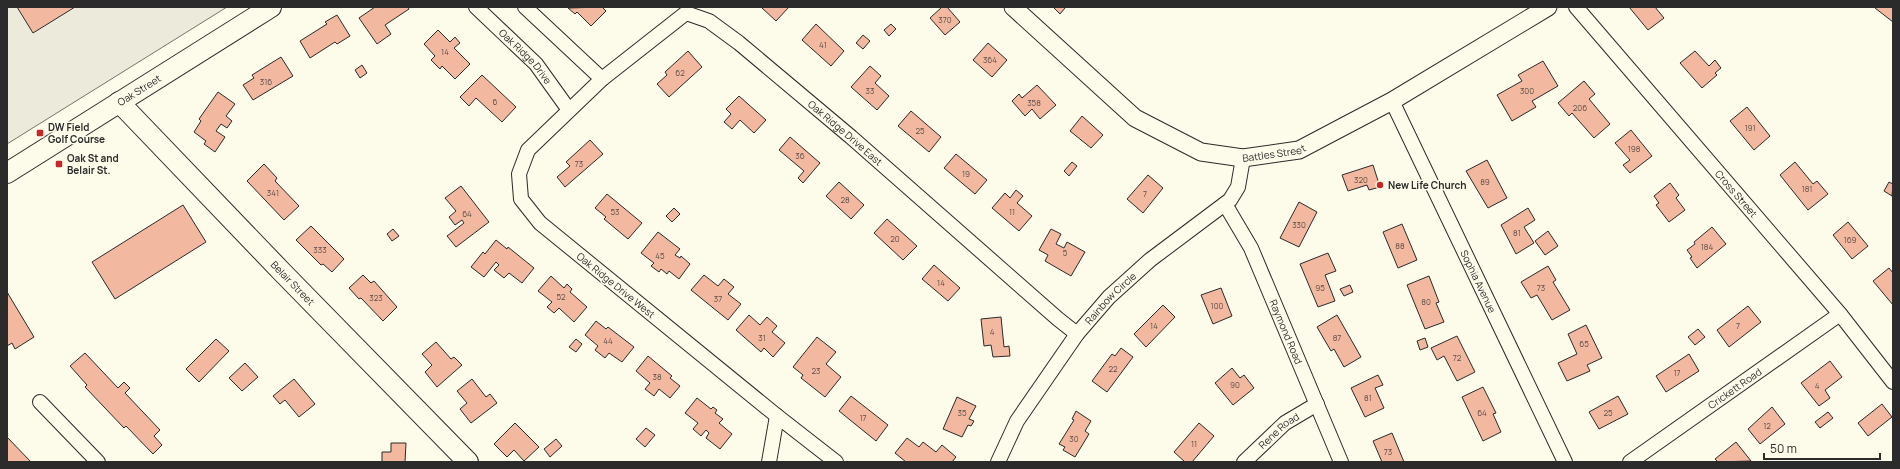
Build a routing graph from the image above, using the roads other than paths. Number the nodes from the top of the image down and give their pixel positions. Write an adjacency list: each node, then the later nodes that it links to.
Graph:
1 (271, 7): 9 (main road, Oak Street)
2 (476, 7): 10 (street, Oak Ridge Drive)
3 (525, 7): 7 (street)
4 (1013, 7): 11 (street, Battles Street)
5 (1548, 7): 8 (street, Battles Street)
6 (1576, 7): 14 (street, Cross Street)
7 (602, 79): 10 (street, Oak Ridge Drive West); 15 (street, Oak Ridge Drive East)
8 (1392, 101): 11 (street, Battles Street); 27 (street, Sophia Avenue)
9 (119, 102): 12 (main road, Oak Street); 21 (main road, Belair Street)
10 (569, 110): 19 (street, Oak Ridge Drive West)
11 (1243, 158): 13 (street, Rainbow Circle)
12 (7, 173)
13 (1225, 204): 15 (street, Rainbow Circle); 18 (street, Raymond Road)
14 (1840, 314): 16 (street, Cross Street); 28 (street, Crickett Road)
15 (1077, 334): 24 (street, Rainbow Circle)
16 (1893, 382)
17 (40, 402): 20 (street)
18 (1317, 404): 25 (street, Rene Road); 26 (street, Raymond Road)
19 (777, 416): 22 (street); 23 (street, Oak Ridge Drive West)
20 (98, 462)
21 (468, 462)
22 (769, 462)
23 (836, 462)
24 (998, 462)
25 (1244, 462)
26 (1341, 462)
27 (1565, 462)
28 (1630, 462)

